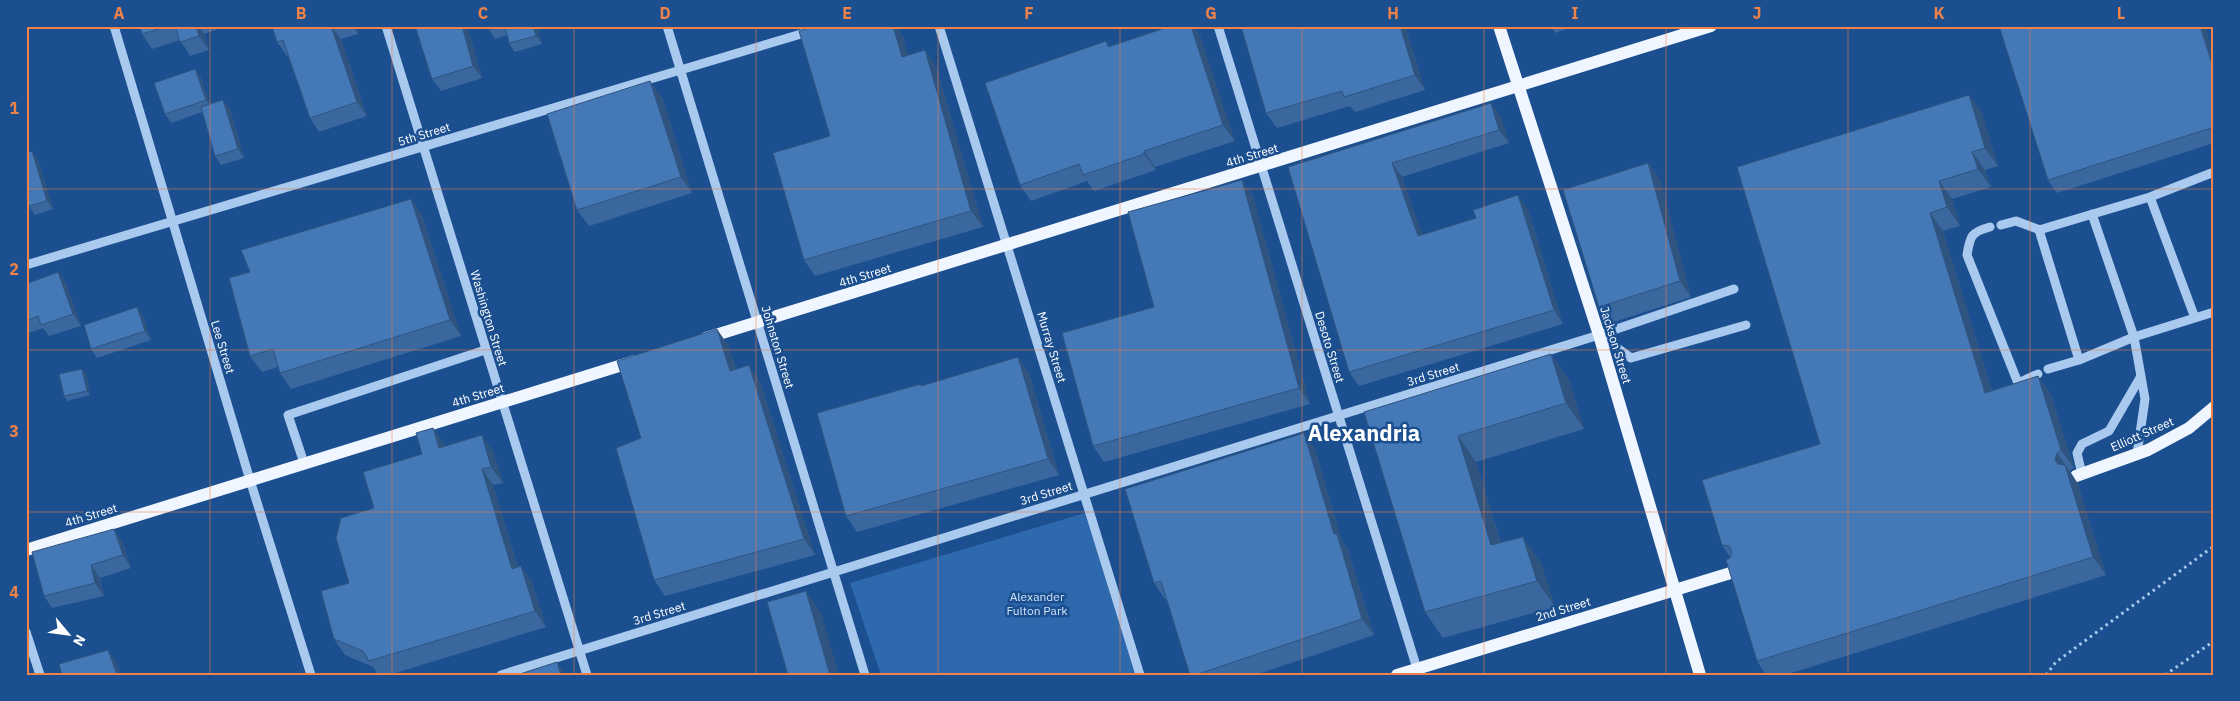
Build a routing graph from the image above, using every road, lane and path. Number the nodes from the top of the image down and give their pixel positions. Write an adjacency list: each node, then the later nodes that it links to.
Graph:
1 (114, 26): 16 (street, Lee Street)
2 (386, 26): 11 (street, Washington Street)
3 (667, 26): 9 (street, Johnston Street)
4 (828, 26): 9 (street, 5th Street)
5 (939, 26): 20 (street, Murray Street)
6 (1218, 26): 12 (street, Desoto Street)
7 (1499, 26): 10 (main road, Jackson Street)
8 (1712, 26): 10 (main road, 4th Street)
9 (680, 70): 11 (street, 5th Street); 25 (street, Johnston Street)
10 (1518, 86): 12 (main road, 4th Street); 27 (main road, Jackson Street)
11 (424, 147): 16 (street, 5th Street); 30 (street, Washington Street)
12 (1261, 166): 20 (main road, 4th Street); 38 (street, Desoto Street)
13 (2214, 172): 14 (street)
14 (2150, 197): 15 (street); 24 (street)
15 (2092, 214): 19 (street); 28 (street)
16 (172, 222): 21 (street, 5th Street); 42 (street, Lee Street)
17 (2001, 225): 19 (street)
18 (1990, 227): 34 (street)
19 (2040, 230): 32 (street)
20 (1007, 245): 25 (main road, 4th Street); 43 (street, Murray Street)
21 (26, 265)
22 (1734, 290): 27 (street, 3rd Street)
23 (2214, 312): 24 (street)
24 (2195, 318): 28 (street)
25 (758, 322): 29 (main road, 4th Street); 47 (street, Johnston Street)
26 (1746, 325): 27 (street)
27 (1599, 335): 38 (street, 3rd Street); 48 (main road, Jackson Street)
28 (2134, 337): 32 (street); 35 (street)
29 (692, 343)
30 (485, 350): 36 (street, Washington Street); 40 (street)
31 (644, 358): 36 (main road, 4th Street)
32 (2079, 360): 33 (street)
33 (2048, 369)
34 (2038, 374)
35 (2141, 376): 39 (street); 41 (street)
36 (503, 402): 40 (main road, 4th Street); 51 (street, Washington Street)
37 (2214, 407): 39 (main road, Elliott Street)
38 (1339, 416): 43 (street, 3rd Street); 52 (street, Desoto Street)
39 (2136, 454): 41 (main road, Elliott Street)
40 (304, 463): 42 (main road, 4th Street)
41 (2079, 475)
42 (250, 480): 45 (main road, 4th Street); 54 (street, Lee Street)
43 (1084, 495): 47 (street, 3rd Street); 58 (street, Murray Street)
44 (2214, 546): 61 (path)
45 (26, 550)
46 (1737, 571): 48 (main road, 2nd Street)
47 (834, 572): 51 (street, 3rd Street); 57 (street, Johnston Street)
48 (1675, 589): 52 (main road, 2nd Street); 60 (main road, Jackson Street)
49 (26, 632): 53 (street)
50 (2214, 641): 62 (path)
51 (580, 650): 55 (street, 3rd Street); 56 (street, Washington Street)
52 (1418, 672): 59 (main road, 2nd Street)
53 (40, 675)
54 (311, 675)
55 (501, 675)
56 (587, 675)
57 (866, 675)
58 (1140, 675)
59 (1397, 675)
60 (1700, 675)
61 (2046, 675)
62 (2165, 675)

